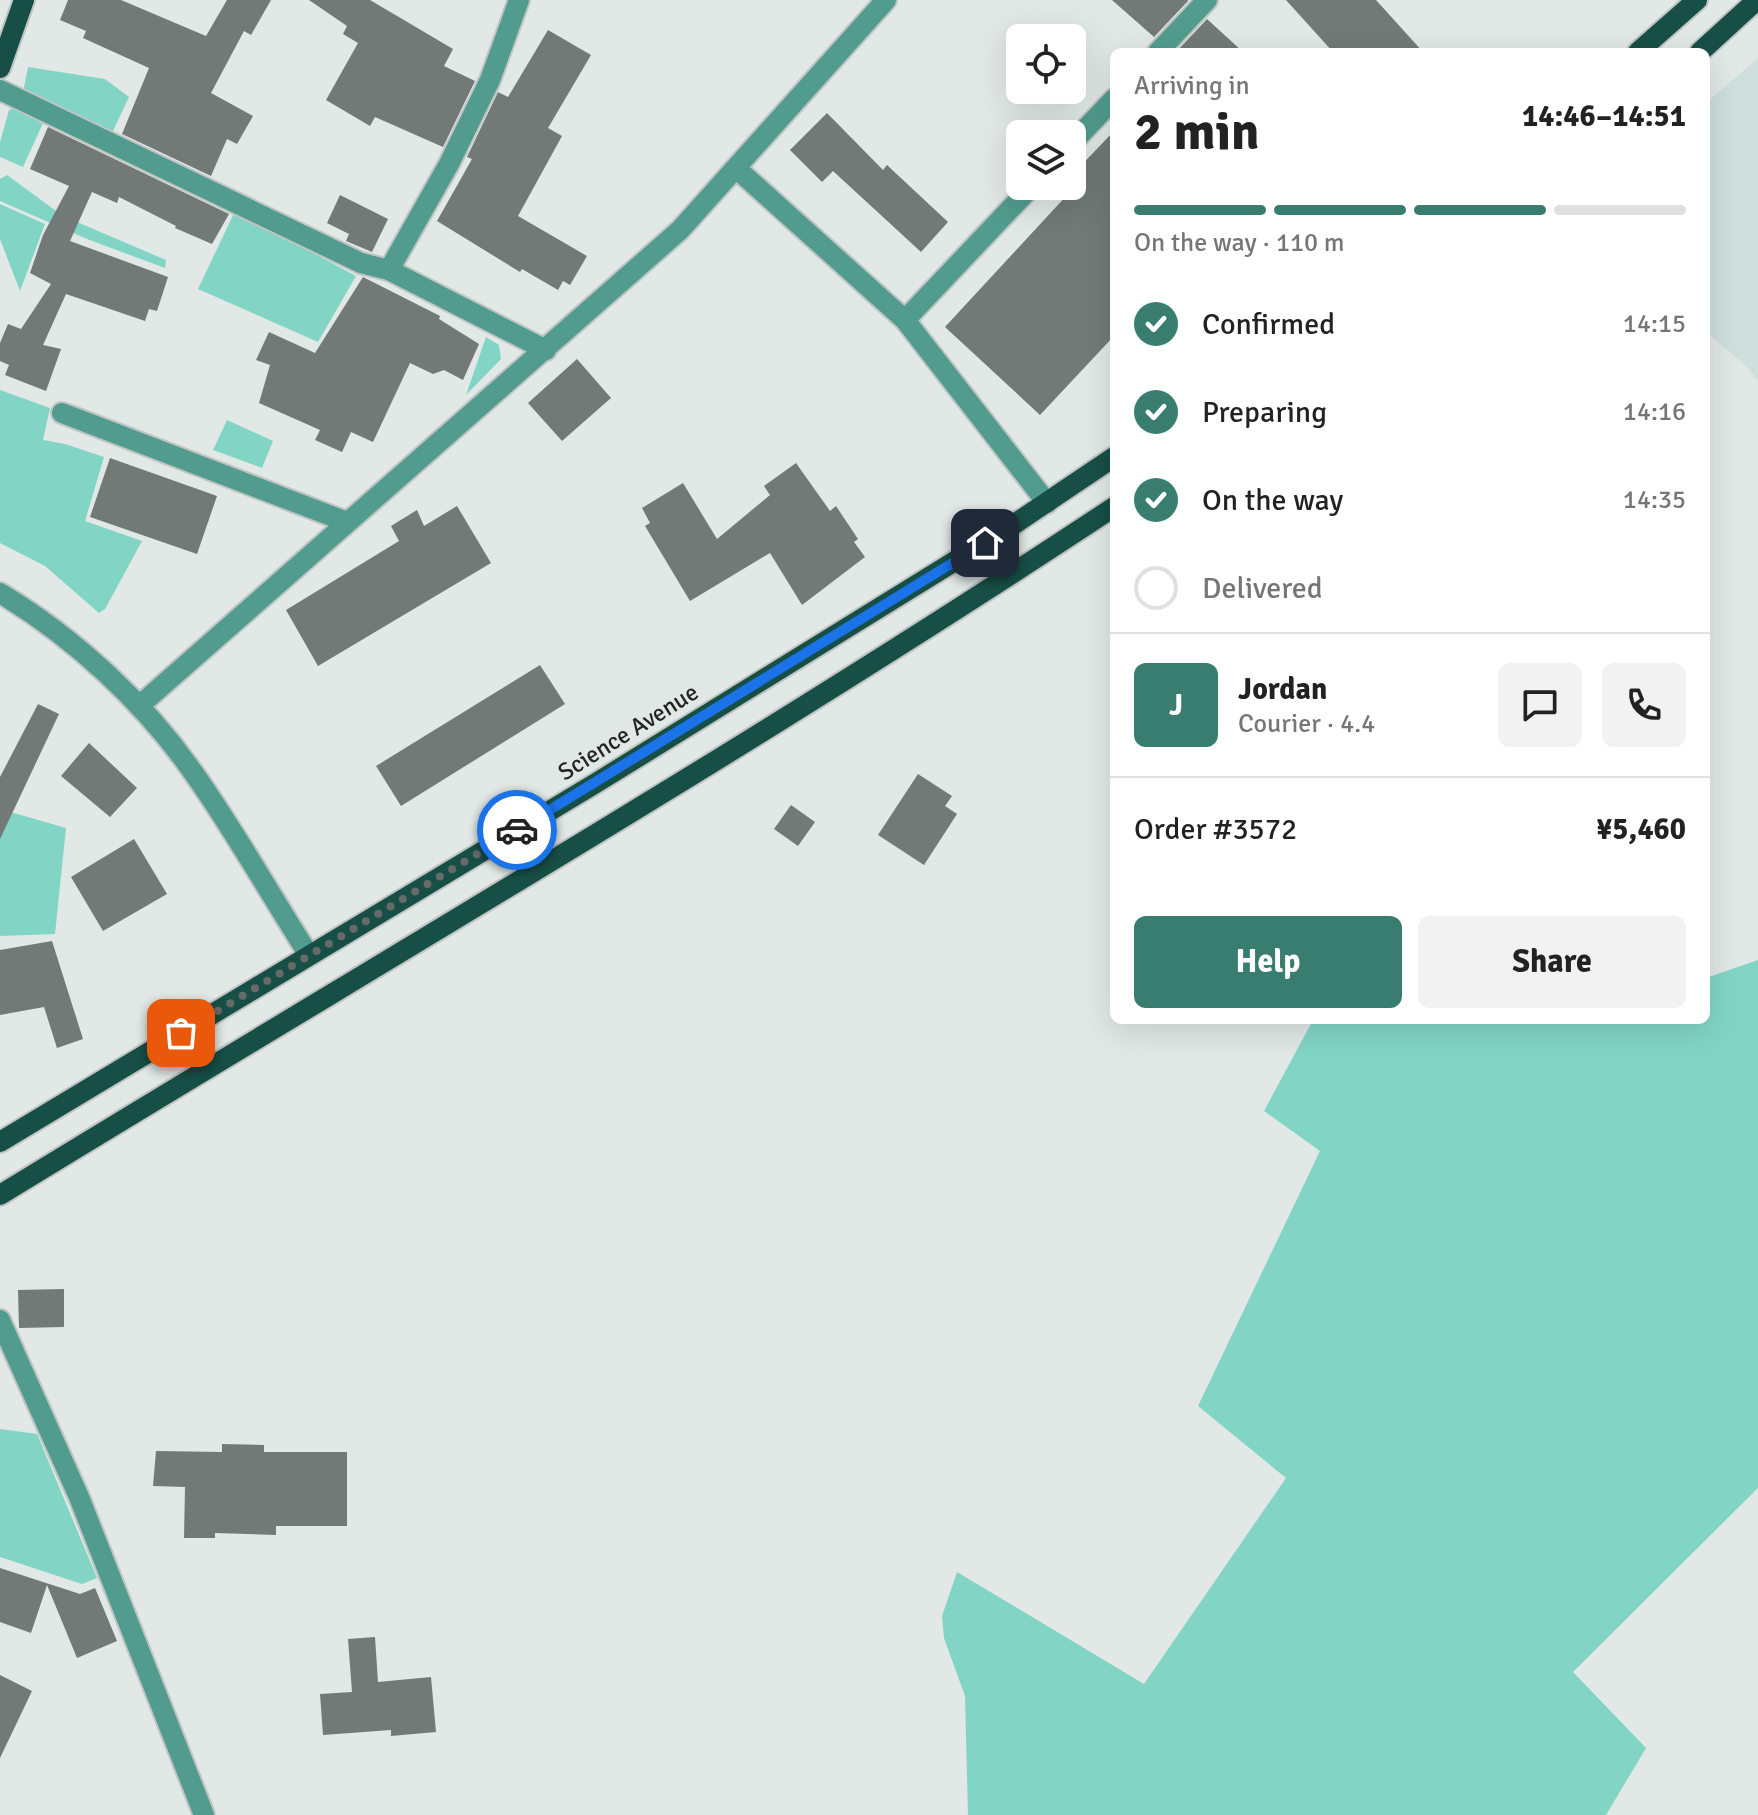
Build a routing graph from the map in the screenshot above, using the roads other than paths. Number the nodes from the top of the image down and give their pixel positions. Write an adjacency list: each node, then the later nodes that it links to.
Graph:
1 (24, 0): 7 (main road)
2 (519, 0): 17 (street)
3 (886, 0): 15 (street)
4 (1207, 0): 8 (street)
5 (1697, 0): 9 (main road)
6 (1757, 0): 10 (main road)
7 (7, 21): 11 (main road)
8 (1162, 48)
9 (1643, 48)
10 (1704, 48)
11 (0, 68)
12 (0, 90): 17 (street)
13 (1110, 103): 14 (street)
14 (1086, 128)
15 (737, 169): 18 (street); 19 (street)
16 (1019, 200): 18 (street)
17 (389, 270): 19 (street)
18 (905, 320): 22 (street)
19 (546, 350): 24 (street)
20 (62, 413): 24 (street)
21 (1110, 460): 22 (main road, Science Avenue)
22 (1047, 503): 27 (main road, Science Avenue)
23 (1110, 510): 29 (main road)
24 (347, 522): 26 (street)
25 (0, 593): 26 (street)
26 (139, 706): 27 (street)
27 (309, 955): 28 (main road, Science Avenue)
28 (0, 1142)
29 (0, 1195)
30 (0, 1320): 31 (street)
31 (204, 1815)

